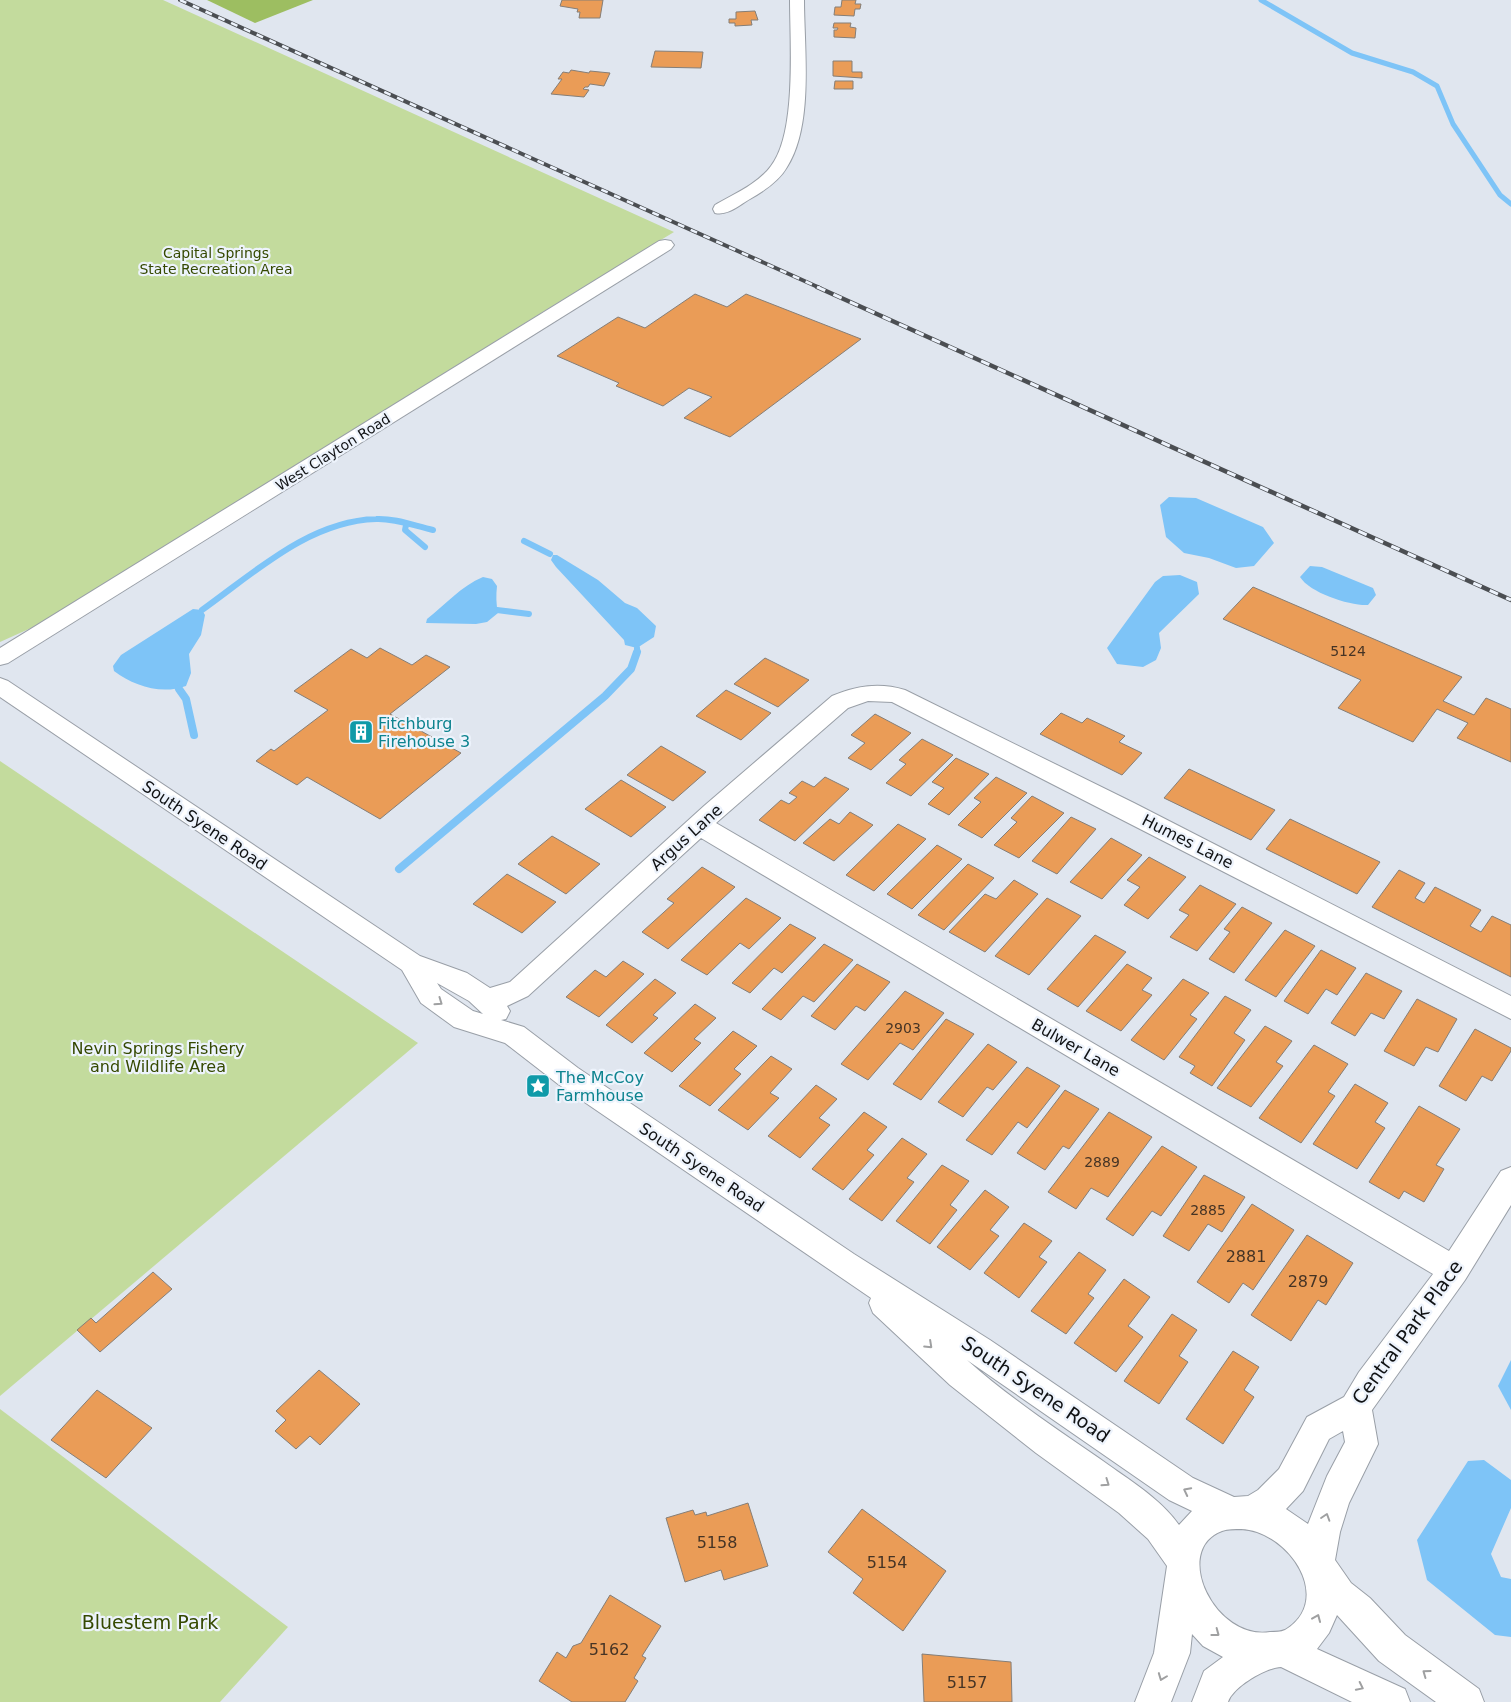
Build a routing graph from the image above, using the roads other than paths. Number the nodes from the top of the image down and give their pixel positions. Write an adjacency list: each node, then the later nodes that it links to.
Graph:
1 (797, 0): 2 (street)
2 (721, 209)
3 (666, 245): 4 (street, West Clayton Road)
4 (0, 658)
5 (0, 686): 8 (street, South Syene Road)
6 (859, 693): 7 (street, Argus Lane); 11 (street, Humes Lane)
7 (699, 826): 9 (street, Argus Lane); 15 (street, Bulwer Lane)
8 (411, 963): 10 (street, South Syene Road); 12 (street, South Syene Road, one-way to 12)
9 (518, 989): 10 (street, Argus Lane); 12 (street, Argus Lane)
10 (487, 999): 12 (street, South Syene Road)
11 (1511, 1008)
12 (511, 1031): 14 (street, South Syene Road)
13 (1511, 1180): 15 (street, Central Park Place)
14 (842, 1264): 17 (street, South Syene Road, one-way to 14); 19 (street, South Syene Road, one-way to 19)
15 (1454, 1270): 16 (street, Central Park Place)
16 (1355, 1408): 17 (street, Central Park Place); 18 (street, one-way to 16)
17 (1241, 1512): 18 (street, South Syene Road); 19 (street)
18 (1317, 1565): 20 (street, South Syene Road, one-way to 18); 24 (street, South Syene Road, one-way to 18)
19 (1182, 1568): 20 (street, South Syene Road, one-way to 20); 21 (street, one-way to 21)
20 (1274, 1650): 22 (street); 23 (street, South Syene Road, one-way to 23)
21 (1153, 1702)
22 (1210, 1702)
23 (1392, 1702)
24 (1466, 1702)

